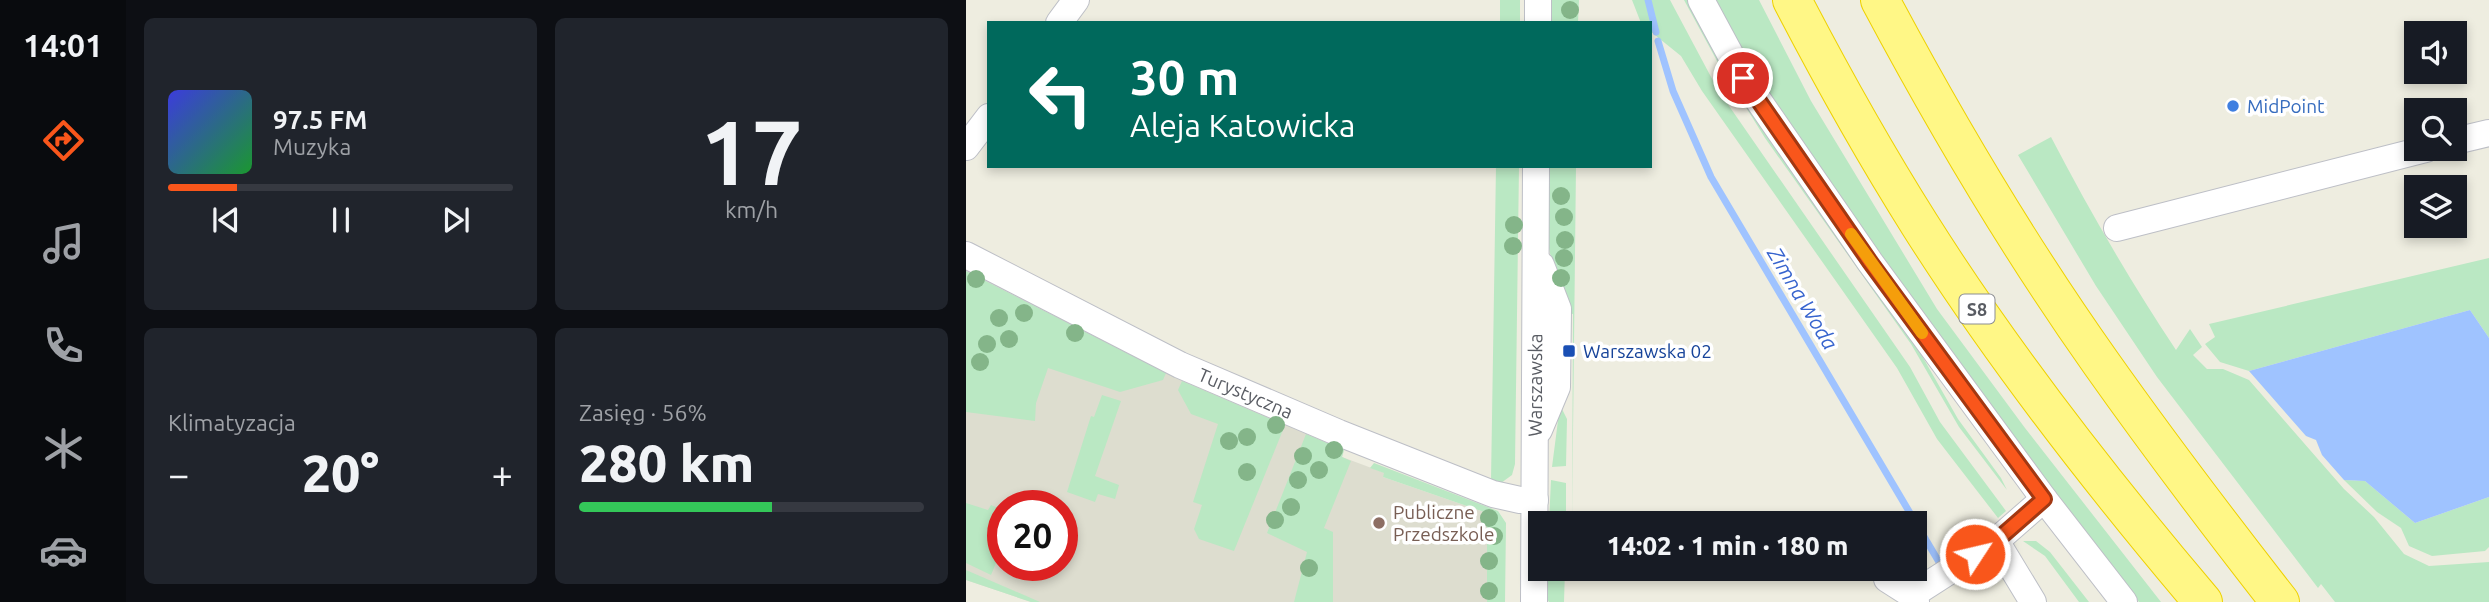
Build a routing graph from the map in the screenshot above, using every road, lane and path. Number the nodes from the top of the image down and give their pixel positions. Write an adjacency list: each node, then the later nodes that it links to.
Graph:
1 (1076, 0): 6 (street)
2 (1538, 0): 7 (street)
3 (1701, 0): 16 (street)
4 (1792, 0): 24 (highway, S8)
5 (1880, 0): 25 (highway)
6 (1060, 21)
7 (1538, 21)
8 (987, 120): 11 (street)
9 (2489, 132): 10 (street)
10 (2467, 138)
11 (966, 147)
12 (2404, 155): 14 (street)
13 (1536, 168): 17 (street, Warszawska)
14 (2117, 228)
15 (966, 255): 17 (street, Turystyczna)
16 (2044, 499): 18 (street); 23 (street)
17 (1535, 500): 21 (street, Warszawska)
18 (1996, 541): 20 (street); 22 (street)
19 (1890, 581): 20 (street)
20 (1914, 598)
21 (1534, 602)
22 (2033, 602)
23 (2124, 602)
24 (2203, 602)
25 (2280, 602)

